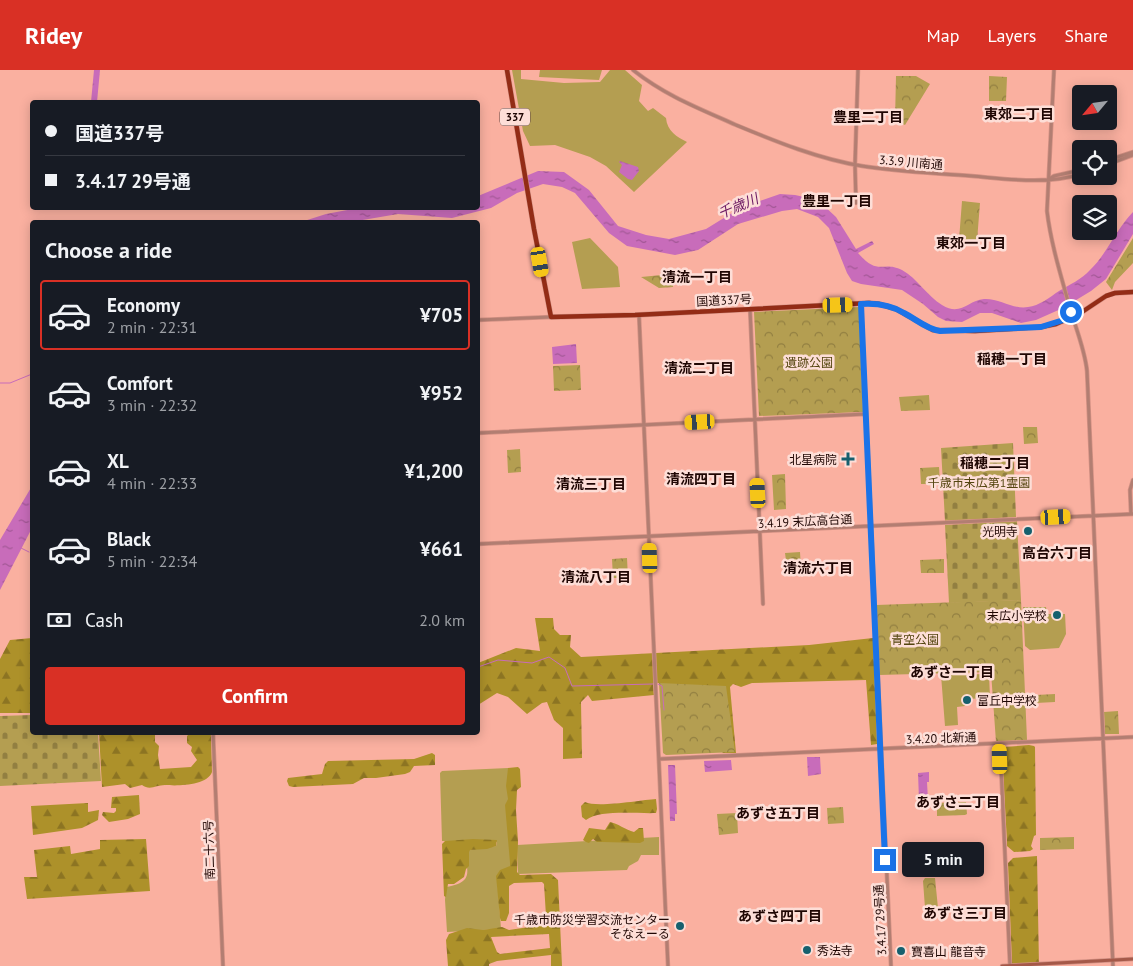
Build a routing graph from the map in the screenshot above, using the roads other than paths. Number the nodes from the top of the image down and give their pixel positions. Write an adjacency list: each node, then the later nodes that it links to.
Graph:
1 (507, 70): 16 (highway, 337)
2 (633, 70): 7 (street, 3.3.9 川南通)
3 (858, 70): 7 (street)
4 (1054, 70): 9 (street)
5 (1133, 153): 6 (street)
6 (1117, 159)
7 (854, 165): 9 (street, 3.3.9 川南通); 10 (street)
8 (1072, 173): 9 (street, 3.3.9 川南通)
9 (1049, 179): 14 (street)
10 (856, 203)
11 (1133, 292): 14 (highway, 国道337号)
12 (861, 304): 13 (highway, 国道337号); 14 (highway, 国道337号); 18 (street, 3.4.17 29号通)
13 (750, 309): 15 (highway, 国道337号); 19 (street)
14 (1072, 314): 24 (street)
15 (639, 315): 16 (highway, 国道337号); 20 (street)
16 (551, 317): 17 (street)
17 (480, 320)
18 (866, 414): 19 (street); 25 (street, 3.4.17 29号通)
19 (755, 419): 20 (street); 26 (street)
20 (643, 424): 21 (street); 27 (street)
21 (480, 432)
22 (1133, 480): 23 (street)
23 (1132, 514): 24 (street, 3.4.19 末広高台通)
24 (1093, 516): 25 (street, 3.4.19 末広高台通); 32 (street)
25 (871, 526): 26 (street, 3.4.19 末広高台通); 34 (street, 3.4.17 29号通)
26 (760, 532): 27 (street, 3.4.19 末広高台通); 29 (street)
27 (649, 536): 28 (street, 3.4.19 末広高台通); 35 (street)
28 (480, 544)
29 (763, 604)
30 (213, 735): 38 (street, 南二十六号)
31 (1133, 737): 32 (street, 3.4.20 北新通)
32 (1103, 738): 33 (street, 3.4.20 北新通); 37 (street)
33 (1000, 744): 34 (street, 3.4.20 北新通); 42 (street)
34 (880, 749): 35 (street, 3.4.20 北新通); 40 (street, 3.4.17 29号通)
35 (659, 759): 39 (street)
36 (1133, 959): 37 (main road)
37 (1113, 960): 42 (main road); 43 (street)
38 (223, 966)
39 (668, 966)
40 (891, 966)
41 (1002, 966): 42 (main road)
42 (1010, 966)
43 (1113, 966)

